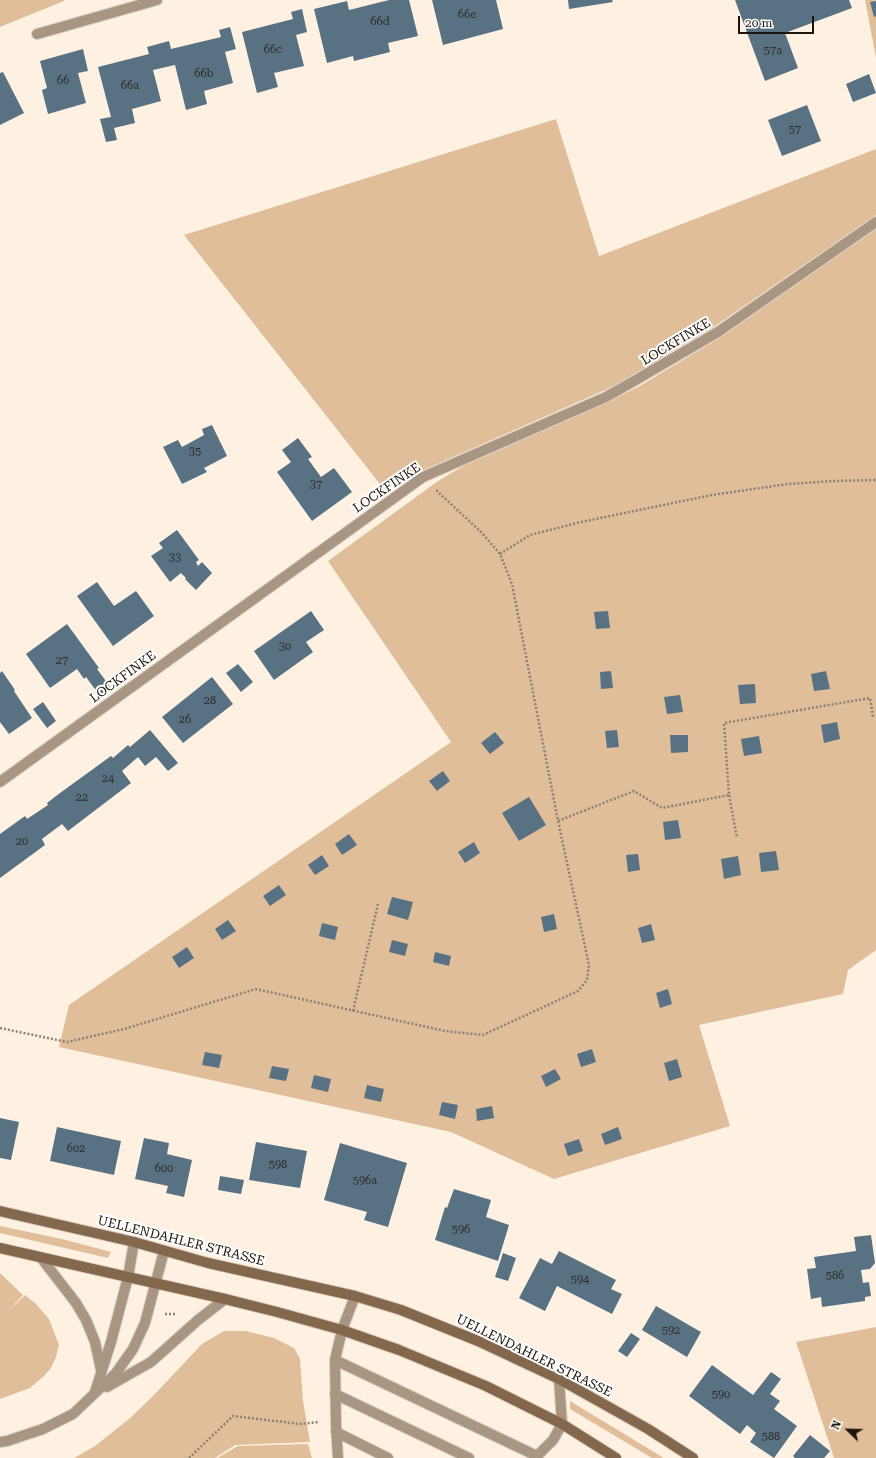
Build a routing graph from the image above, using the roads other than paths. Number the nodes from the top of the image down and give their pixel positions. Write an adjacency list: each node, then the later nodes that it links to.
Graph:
1 (156, 0): 2 (street)
2 (37, 34)
3 (876, 222): 4 (street, LOCKFINKE)
4 (0, 782)
5 (0, 1211): 6 (main road, UELLENDAHLER STRASSE)
6 (134, 1242): 8 (main road, UELLENDAHLER STRASSE); 10 (street)
7 (0, 1248): 9 (main road)
8 (164, 1251): 11 (street); 12 (main road, UELLENDAHLER STRASSE)
9 (42, 1259): 10 (main road); 16 (street)
10 (128, 1277): 11 (main road); 16 (street)
11 (156, 1283): 13 (main road); 18 (street)
12 (355, 1296): 14 (street); 17 (main road, UELLENDAHLER STRASSE)
13 (225, 1299): 14 (main road); 18 (street)
14 (342, 1330): 15 (street); 20 (main road)
15 (335, 1360): 19 (street); 23 (street)
16 (101, 1373): 18 (street)
17 (559, 1379): 20 (street); 28 (main road, UELLENDAHLER STRASSE)
18 (95, 1394): 22 (street)
19 (335, 1394): 21 (street); 26 (street)
20 (562, 1424): 23 (street); 27 (main road)
21 (336, 1432): 24 (street); 25 (street)
22 (0, 1442)
23 (536, 1457)
24 (338, 1458)
25 (388, 1458)
26 (469, 1458)
27 (616, 1458)
28 (693, 1458)

